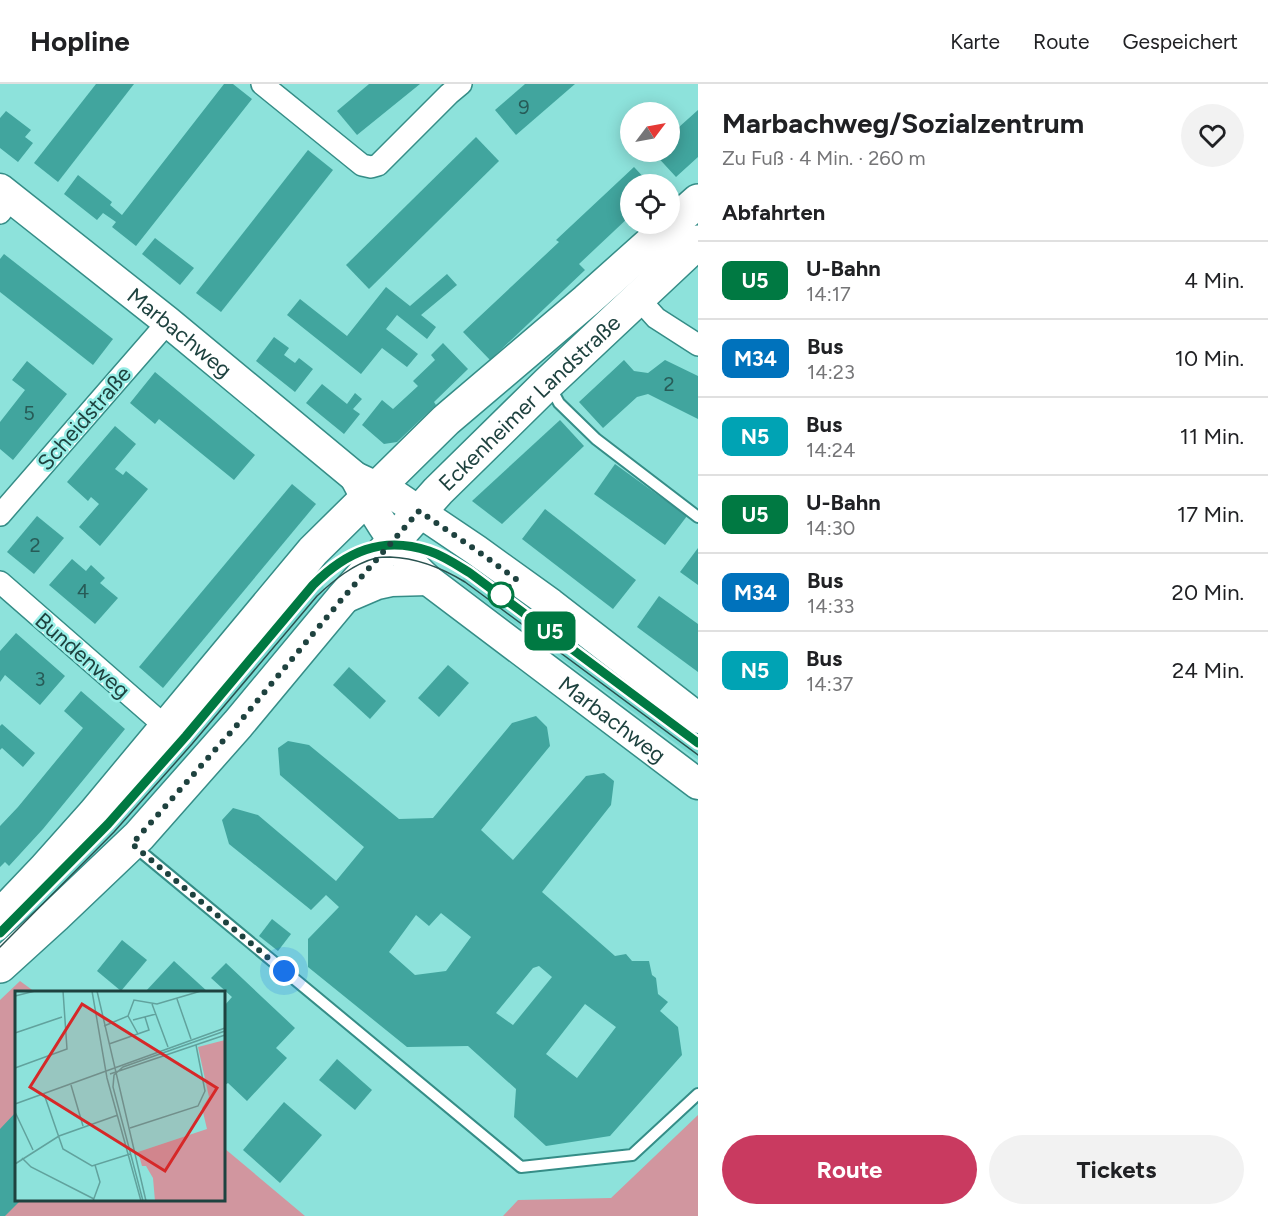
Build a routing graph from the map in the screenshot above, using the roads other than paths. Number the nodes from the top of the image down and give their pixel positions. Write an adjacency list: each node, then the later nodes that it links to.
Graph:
1 (262, 84): 2 (street)
2 (461, 84)
3 (4, 200): 8 (main road, Marbachweg)
4 (698, 201): 6 (main road, Eckenheimer Landstraße)
5 (698, 242): 7 (main road, Eckenheimer Landstraße)
6 (646, 248): 7 (main road); 11 (main road, Eckenheimer Landstraße)
7 (639, 298): 9 (street); 10 (main road, Eckenheimer Landstraße)
8 (168, 322): 11 (main road, Marbachweg); 13 (street, Scheidstraße)
9 (698, 345)
10 (548, 383): 12 (main road, Eckenheimer Landstraße); 14 (lane)
11 (370, 505): 12 (main road, Eckenheimer Landstraße); 12 (main road, Marbachweg); 15 (main road, Marbachweg); 17 (main road, Eckenheimer Landstraße); 19 (main road, Eckenheimer Landstraße)
12 (419, 511): 18 (main road, Marbachweg)
13 (0, 514)
14 (698, 517)
15 (428, 580): 17 (main road); 20 (main road, Marbachweg)
16 (0, 582): 19 (street, Bundenweg)
17 (342, 599): 21 (main road, Eckenheimer Landstraße)
18 (698, 718)
19 (166, 727): 22 (main road, Eckenheimer Landstraße)
20 (698, 784)
21 (132, 844): 23 (main road, Eckenheimer Landstraße); 24 (lane)
22 (0, 916)
23 (7, 954)
24 (698, 1094)

